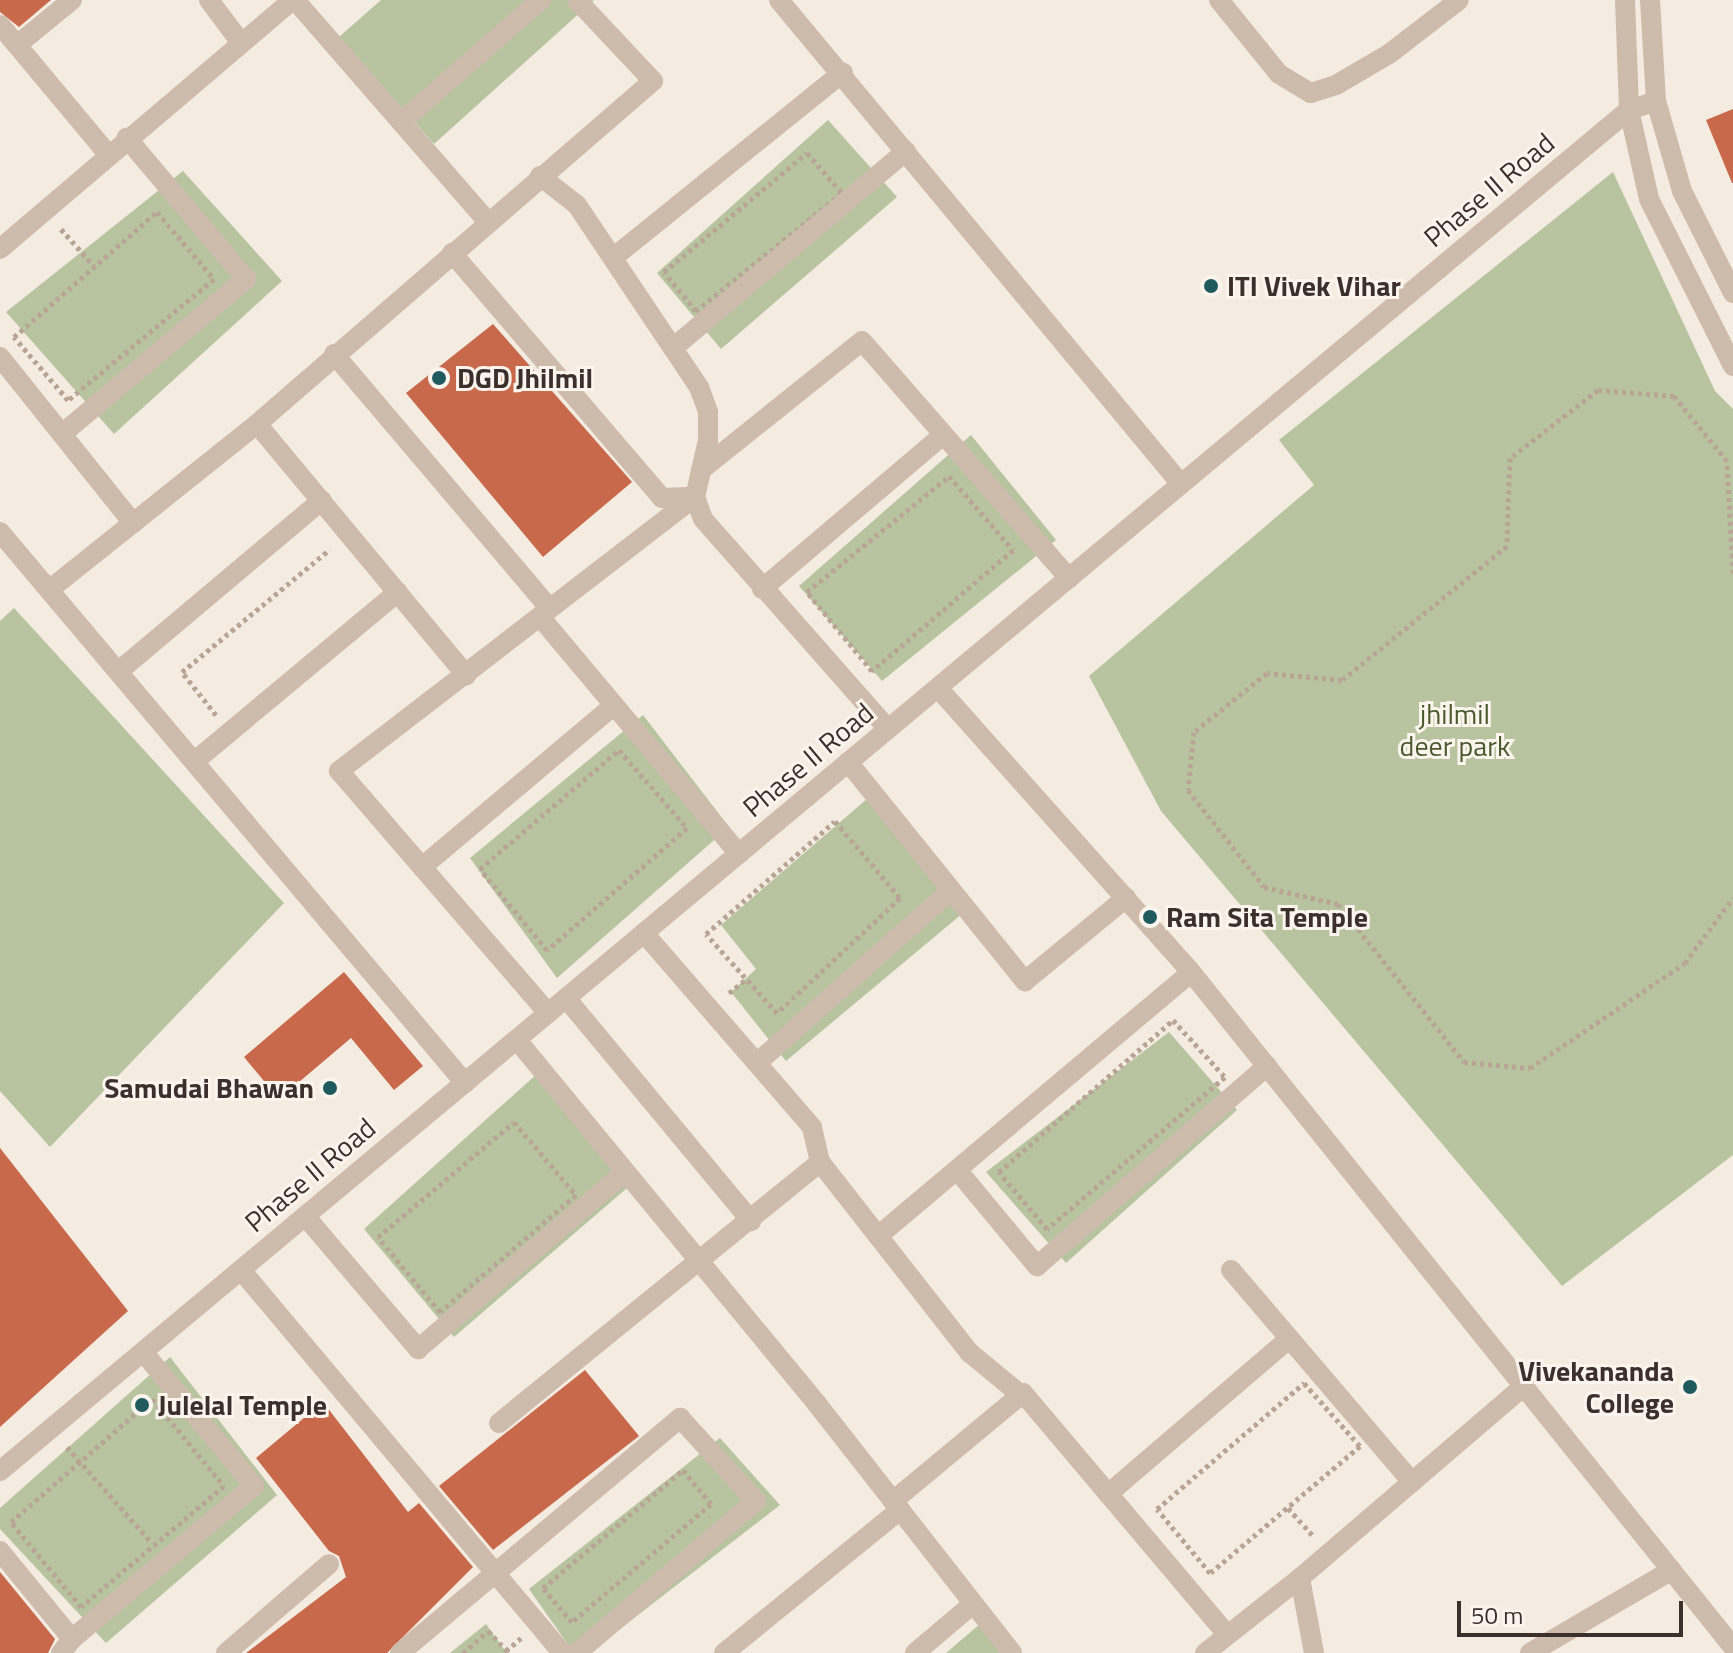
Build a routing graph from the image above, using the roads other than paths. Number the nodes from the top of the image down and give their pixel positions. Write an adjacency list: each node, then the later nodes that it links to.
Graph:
1 (72, 0): 13 (street)
2 (209, 0): 12 (street)
3 (294, 0): 12 (street); 17 (street)
4 (541, 0): 17 (street)
5 (577, 0): 21 (street)
6 (779, 0): 14 (street)
7 (1219, 0): 8 (street)
8 (1459, 0)
9 (1625, 0): 16 (street)
10 (1650, 0): 15 (street)
11 (0, 25): 13 (street)
12 (241, 43): 18 (street)
13 (17, 45): 20 (street)
14 (843, 72): 19 (street); 25 (street)
15 (1656, 101): 16 (street, Phase II Road); 26 (street)
16 (1629, 110): 30 (street); 35 (street, Phase II Road)
17 (401, 122): 22 (street)
18 (127, 138): 20 (street); 32 (street)
19 (906, 151): 27 (street); 35 (street)
20 (108, 154): 23 (street)
21 (540, 176): 22 (street); 25 (street)
22 (488, 222): 24 (street)
23 (0, 249)
24 (452, 253): 28 (street); 36 (street)
25 (614, 257): 27 (street)
26 (1733, 293)
27 (673, 348): 34 (street)
28 (334, 354): 31 (street); 44 (street)
29 (0, 357): 32 (street)
30 (1733, 366)
31 (257, 424): 37 (street); 38 (street)
32 (62, 434): 38 (street)
33 (942, 436): 34 (street); 40 (street); 41 (street)
34 (701, 470): 36 (street)
35 (1181, 484): 40 (street, Phase II Road)
36 (695, 497): 41 (street); 44 (street)
37 (322, 500): 43 (street); 45 (street)
38 (133, 523): 42 (street)
39 (0, 532): 42 (street)
40 (1069, 578): 47 (street, Phase II Road)
41 (762, 589): 49 (street)
42 (49, 590): 45 (street)
43 (398, 592): 46 (street); 50 (street)
44 (541, 618): 46 (street); 48 (street)
45 (119, 671): 50 (street)
46 (466, 675): 53 (street)
47 (938, 688): 49 (street, Phase II Road); 55 (street)
48 (613, 706): 52 (street); 53 (street)
49 (888, 729): 51 (street, Phase II Road)
50 (195, 761): 63 (street)
51 (848, 762): 52 (street, Phase II Road); 54 (street)
52 (739, 854): 56 (street, Phase II Road)
53 (422, 867): 59 (street)
54 (951, 890): 55 (street); 61 (street)
55 (1126, 898): 57 (street)
56 (644, 933): 58 (street, Phase II Road); 61 (street)
57 (1191, 972): 62 (street); 65 (street)
58 (566, 998): 59 (street, Phase II Road); 68 (street)
59 (548, 1013): 60 (street, Phase II Road)
60 (517, 1040): 63 (street, Phase II Road); 66 (street)
61 (757, 1063): 64 (street)
62 (1267, 1066): 65 (street); 75 (street)
63 (465, 1083): 67 (street, Phase II Road)
64 (820, 1162): 68 (street); 69 (street)
65 (958, 1171): 69 (street)
66 (625, 1172): 67 (street); 70 (street)
67 (305, 1216): 71 (street, Phase II Road)
68 (751, 1221): 70 (street)
69 (878, 1236): 76 (street)
70 (700, 1263): 77 (street); 81 (street)
71 (241, 1270): 74 (street, Phase II Road); 85 (street)
72 (1231, 1270): 73 (street)
73 (1289, 1339): 79 (street); 80 (street)
74 (143, 1352): 78 (street, Phase II Road); 89 (street)
75 (1525, 1385): 79 (street); 84 (street)
76 (1021, 1395): 80 (street); 81 (street)
77 (499, 1423)
78 (0, 1471)
79 (1412, 1482): 86 (street)
80 (1108, 1494): 88 (street)
81 (896, 1506): 87 (street); 95 (street)
82 (0, 1551): 89 (street)
83 (329, 1564): 91 (street)
84 (1672, 1570): 90 (street); 100 (street)
85 (493, 1575): 92 (street); 93 (street); 94 (street)
86 (1300, 1578): 88 (street); 99 (street)
87 (973, 1604): 96 (street); 97 (street)
88 (1227, 1634): 98 (street)
89 (67, 1646)
90 (1733, 1647)
91 (226, 1653)
92 (400, 1653)
93 (562, 1653)
94 (577, 1653)
95 (724, 1653)
96 (915, 1653)
97 (1012, 1653)
98 (1205, 1653)
99 (1314, 1653)
100 (1530, 1653)

